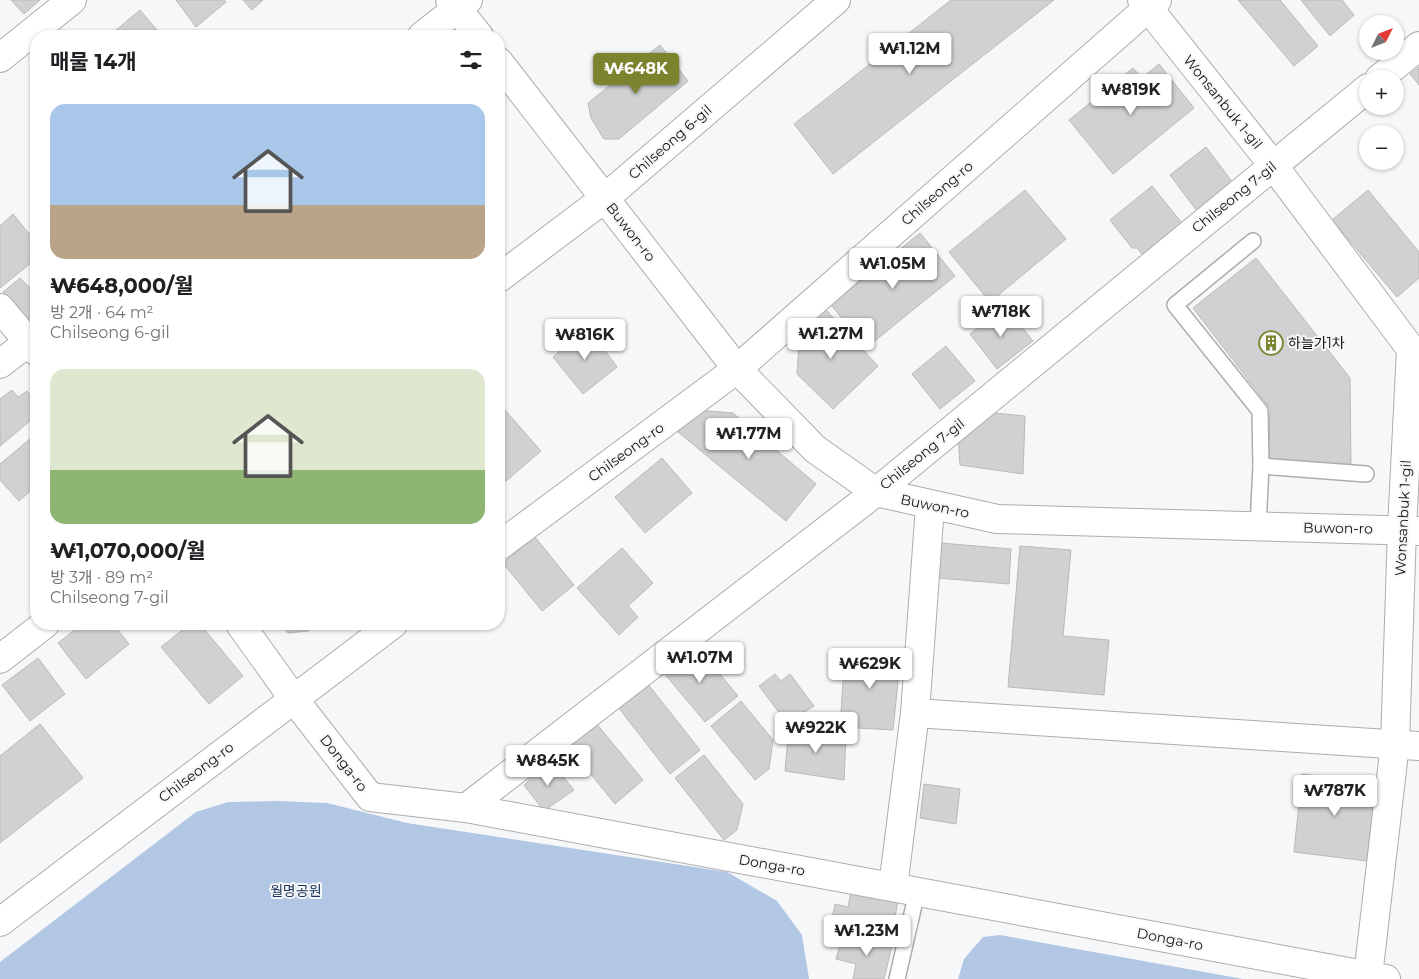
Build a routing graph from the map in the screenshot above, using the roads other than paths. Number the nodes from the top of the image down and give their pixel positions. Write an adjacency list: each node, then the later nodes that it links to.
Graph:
1 (72, 0): 5 (street)
2 (836, 0): 15 (street, Chilseong 6-gil)
3 (1149, 2): 14 (street, Wonsanbuk 1-gil); 23 (street, Chilseong-ro)
4 (458, 3): 6 (street); 7 (street)
5 (35, 30)
6 (429, 30)
7 (475, 30)
8 (30, 34): 10 (street)
9 (1419, 46): 12 (street)
10 (0, 58)
11 (505, 70): 15 (street, Buwon-ro)
12 (1390, 70)
13 (1359, 95): 14 (street, Chilseong 7-gil)
14 (1273, 165): 21 (street, Wonsanbuk 1-gil); 26 (street, Chilseong 7-gil)
15 (605, 198): 17 (street, Chilseong 6-gil); 23 (street, Buwon-ro)
16 (1253, 241): 24 (lane)
17 (505, 273)
18 (0, 308): 19 (street)
19 (30, 339)
20 (30, 345): 22 (street)
21 (1415, 346): 29 (street, Wonsanbuk 1-gil)
22 (0, 364)
23 (737, 370): 26 (street, Buwon-ro); 30 (street, Chilseong-ro)
24 (1261, 466): 25 (lane); 28 (lane)
25 (1366, 474)
26 (876, 492): 27 (street, Buwon-ro); 38 (street, Chilseong 7-gil)
27 (930, 506): 28 (street, Buwon-ro); 36 (street)
28 (1258, 527): 29 (street, Buwon-ro)
29 (1410, 530): 37 (street, Wonsanbuk 1-gil)
30 (505, 542)
31 (37, 630): 34 (street)
32 (244, 630): 35 (street, Donga-ro)
33 (385, 630): 35 (street, Chilseong-ro)
34 (0, 659)
35 (293, 698): 38 (street, Donga-ro); 40 (street, Chilseong-ro)
36 (915, 713): 37 (street); 39 (street)
37 (1407, 745): 41 (street, Wonsanbuk 1-gil)
38 (466, 808): 39 (street, Donga-ro)
39 (905, 890): 41 (street, Donga-ro); 42 (lane)
40 (0, 922)
41 (1377, 978)
42 (897, 979)

